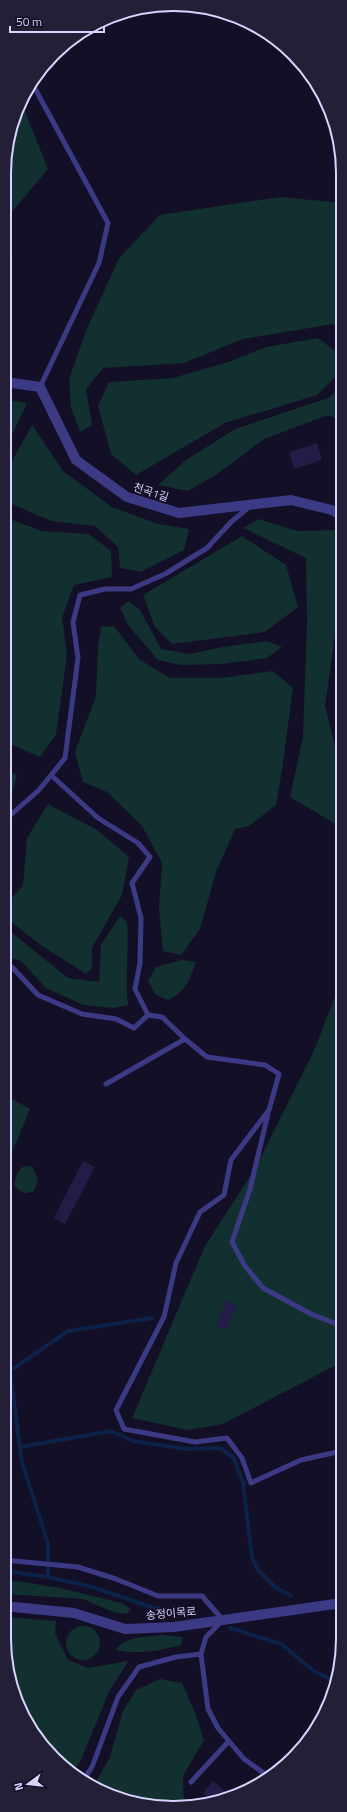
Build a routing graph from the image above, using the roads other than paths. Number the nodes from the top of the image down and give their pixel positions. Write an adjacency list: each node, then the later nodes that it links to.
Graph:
1 (35, 88): 3 (lane)
2 (11, 383): 3 (street)
3 (40, 387): 4 (street, 천곡1길)
4 (254, 503): 5 (street, 천곡1길); 6 (lane)
5 (336, 512)
6 (52, 776): 7 (lane); 9 (lane)
7 (11, 815)
8 (11, 967): 9 (lane)
9 (148, 1015): 10 (lane)
10 (185, 1039): 11 (lane); 12 (lane)
11 (106, 1084)
12 (269, 1110): 13 (lane); 14 (lane)
13 (336, 1324)
14 (336, 1452)
15 (11, 1561): 18 (lane)
16 (336, 1604): 18 (street, 송정이목로)
17 (11, 1607): 18 (street, 송정이목로)
18 (223, 1620): 19 (lane)
19 (201, 1654): 20 (lane); 22 (lane)
20 (229, 1741): 21 (lane); 23 (lane)
21 (265, 1774)
22 (86, 1776)
23 (191, 1782)

